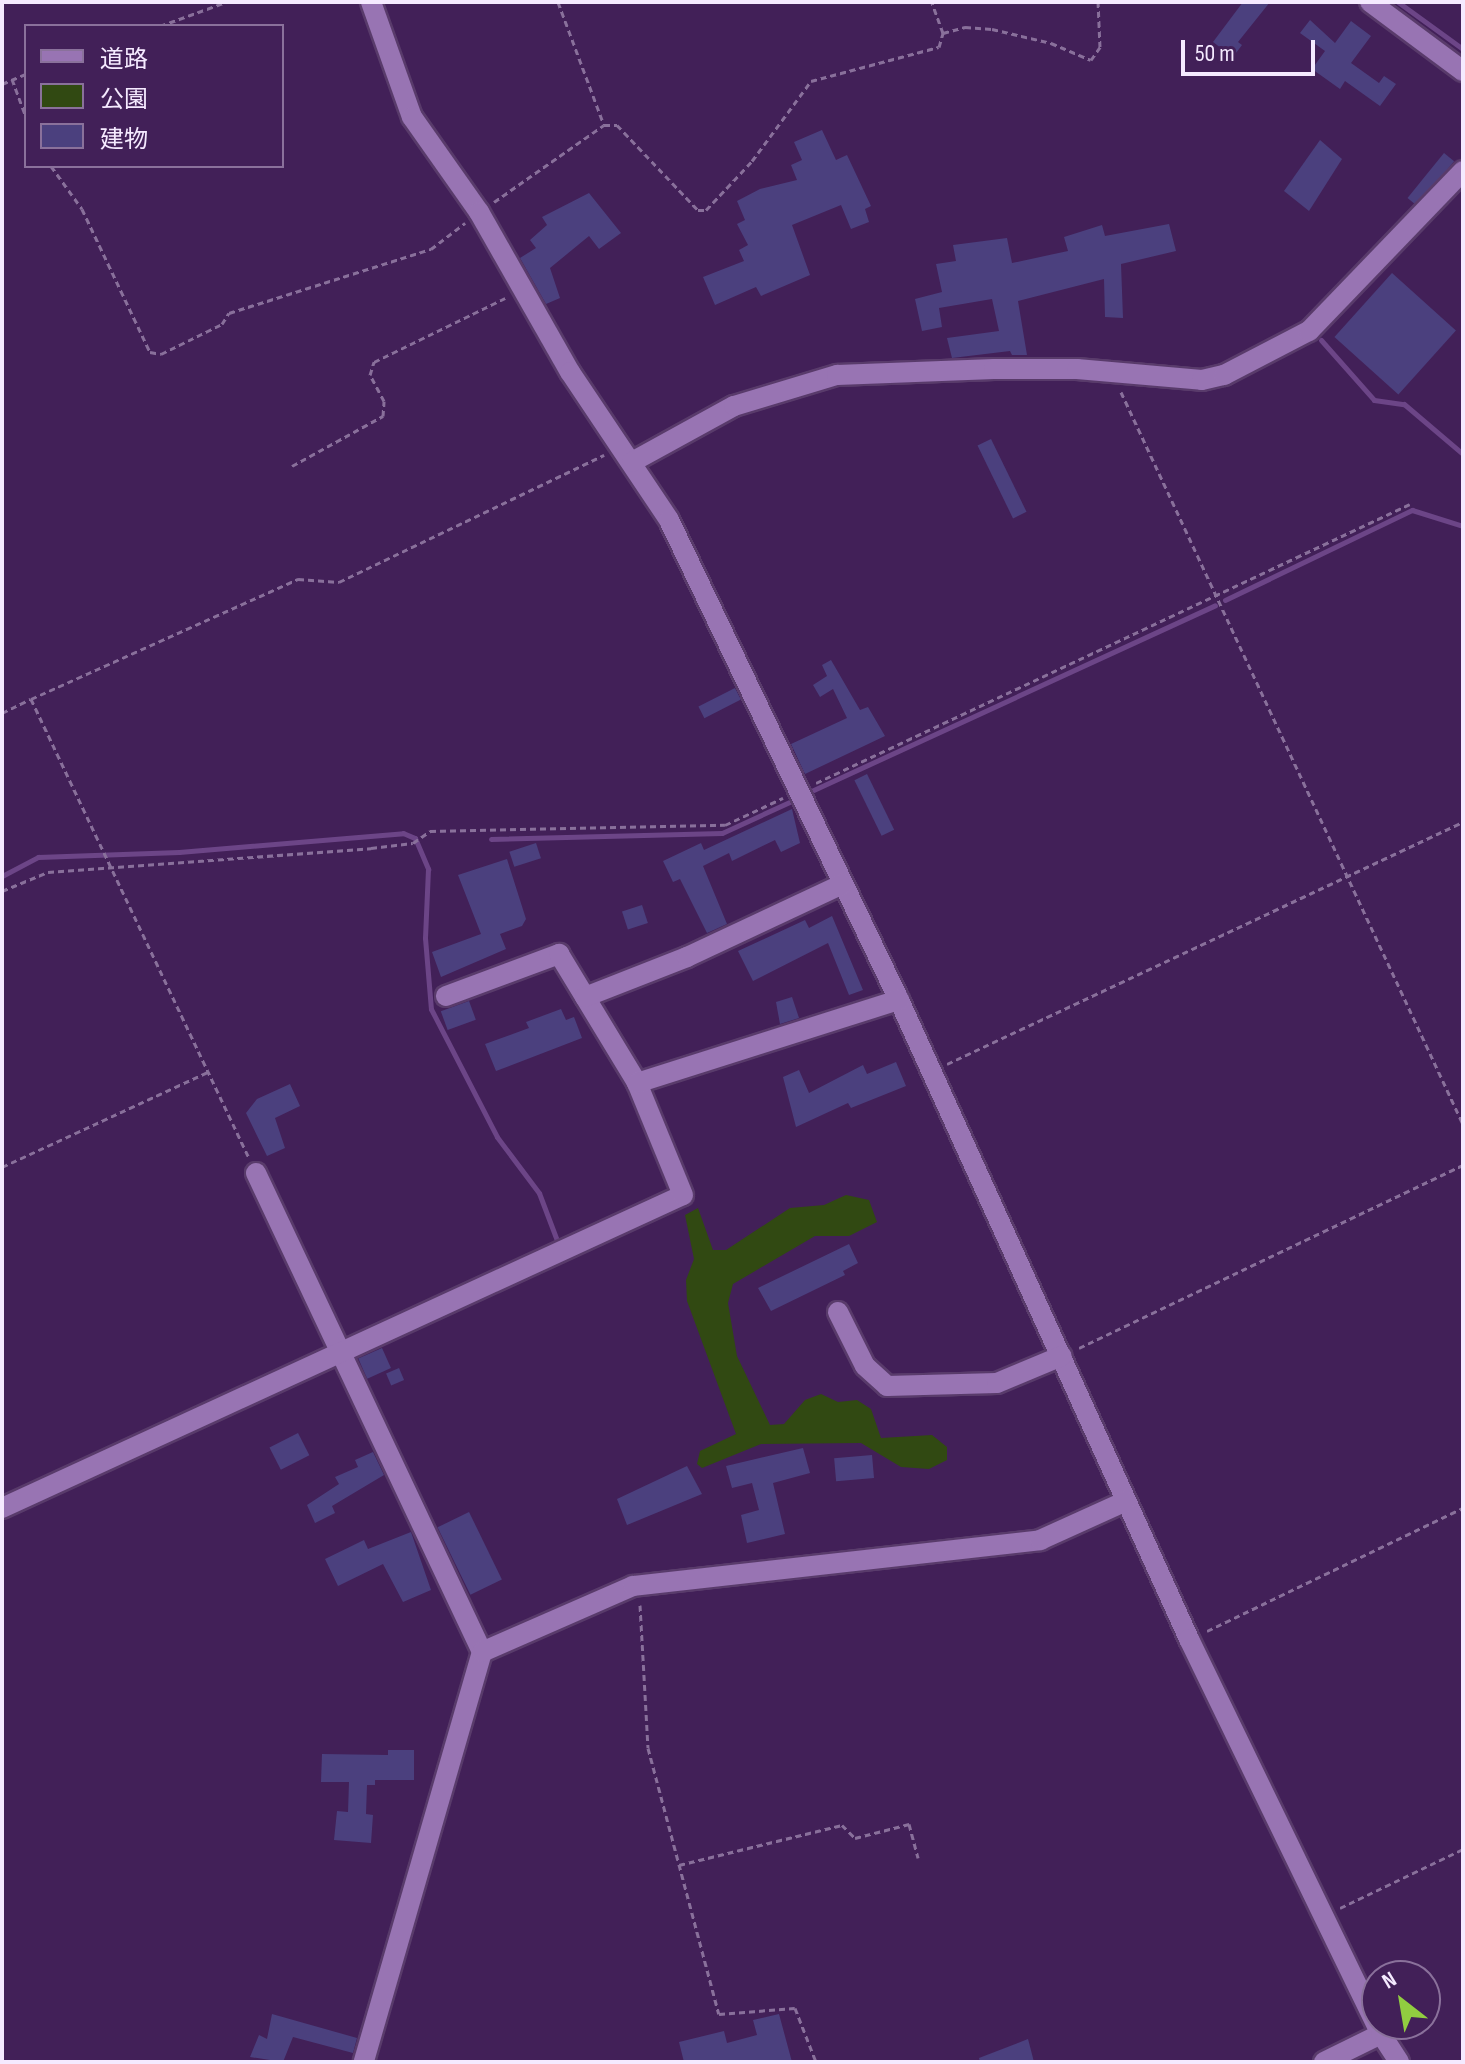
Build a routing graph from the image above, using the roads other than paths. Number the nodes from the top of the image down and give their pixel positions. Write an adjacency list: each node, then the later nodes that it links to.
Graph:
1 (371, 2): 5 (street)
2 (1370, 2): 3 (street)
3 (1463, 71)
4 (1463, 171): 5 (street)
5 (627, 454): 6 (street)
6 (843, 884): 8 (street); 9 (street)
7 (446, 996): 8 (street)
8 (585, 997): 10 (street)
9 (899, 1000): 10 (street); 14 (street)
10 (637, 1083): 13 (street)
11 (256, 1173): 13 (street)
12 (838, 1312): 14 (street)
13 (338, 1350): 16 (street); 17 (street)
14 (1062, 1356): 15 (street)
15 (1126, 1501): 17 (street); 18 (street)
16 (2, 1508)
17 (482, 1652): 21 (street)
18 (1361, 1994)
19 (1369, 2040): 22 (street)
20 (1385, 2040): 23 (street)
21 (364, 2062)
22 (1324, 2062)
23 (1399, 2062)

